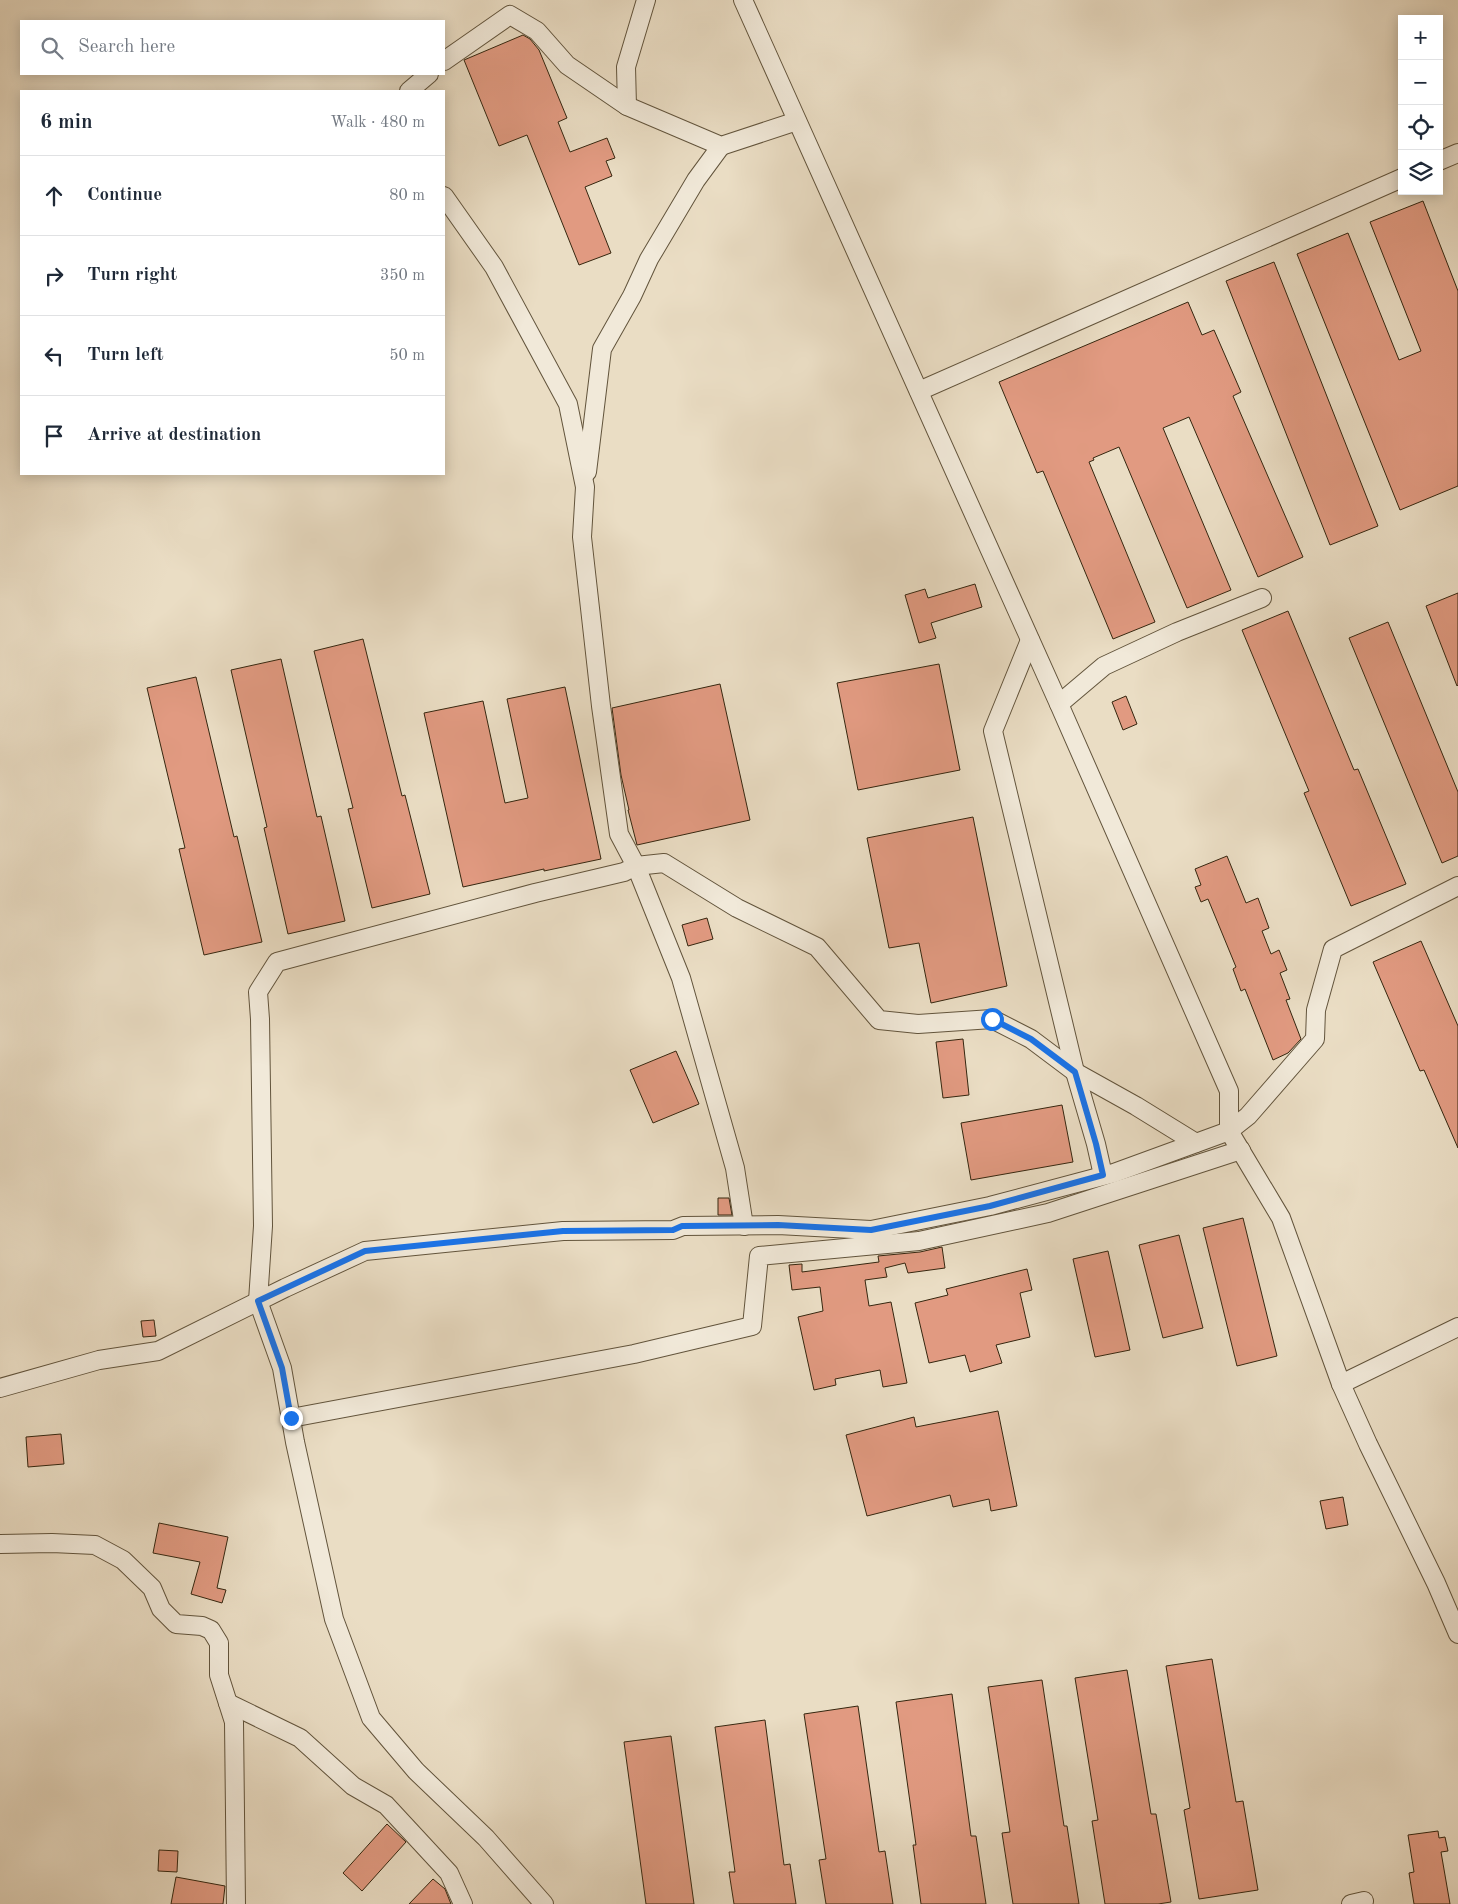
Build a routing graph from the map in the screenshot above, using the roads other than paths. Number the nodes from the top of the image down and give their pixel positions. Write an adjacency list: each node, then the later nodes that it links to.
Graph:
1 (646, 0): 6 (street)
2 (743, 0): 7 (street)
3 (445, 59): 6 (street)
4 (428, 75): 5 (street)
5 (410, 90)
6 (627, 106): 8 (street)
7 (797, 121): 8 (street); 13 (street)
8 (721, 146): 14 (street)
9 (1458, 153): 10 (street)
10 (1443, 159)
11 (1398, 180): 13 (street)
12 (445, 197): 14 (street)
13 (919, 391): 16 (street)
14 (585, 486): 18 (street)
15 (1262, 598): 17 (street)
16 (1030, 640): 17 (street); 20 (street)
17 (1060, 704): 21 (street)
18 (636, 866): 20 (street); 25 (street); 26 (street)
19 (1458, 886): 21 (street)
20 (1075, 1072): 22 (street); 24 (street)
21 (1229, 1131): 22 (street); 23 (street)
22 (1196, 1143): 24 (street)
23 (1241, 1150): 28 (street); 30 (street)
24 (1103, 1175): 25 (street)
25 (744, 1226): 26 (street)
26 (258, 1301): 29 (street); 30 (street)
27 (1458, 1327): 28 (street)
28 (1341, 1384): 32 (street)
29 (0, 1388)
30 (291, 1418): 36 (street)
31 (0, 1544): 33 (street)
32 (1458, 1634)
33 (228, 1702): 34 (street); 35 (street)
34 (236, 1904)
35 (463, 1904)
36 (544, 1904)

